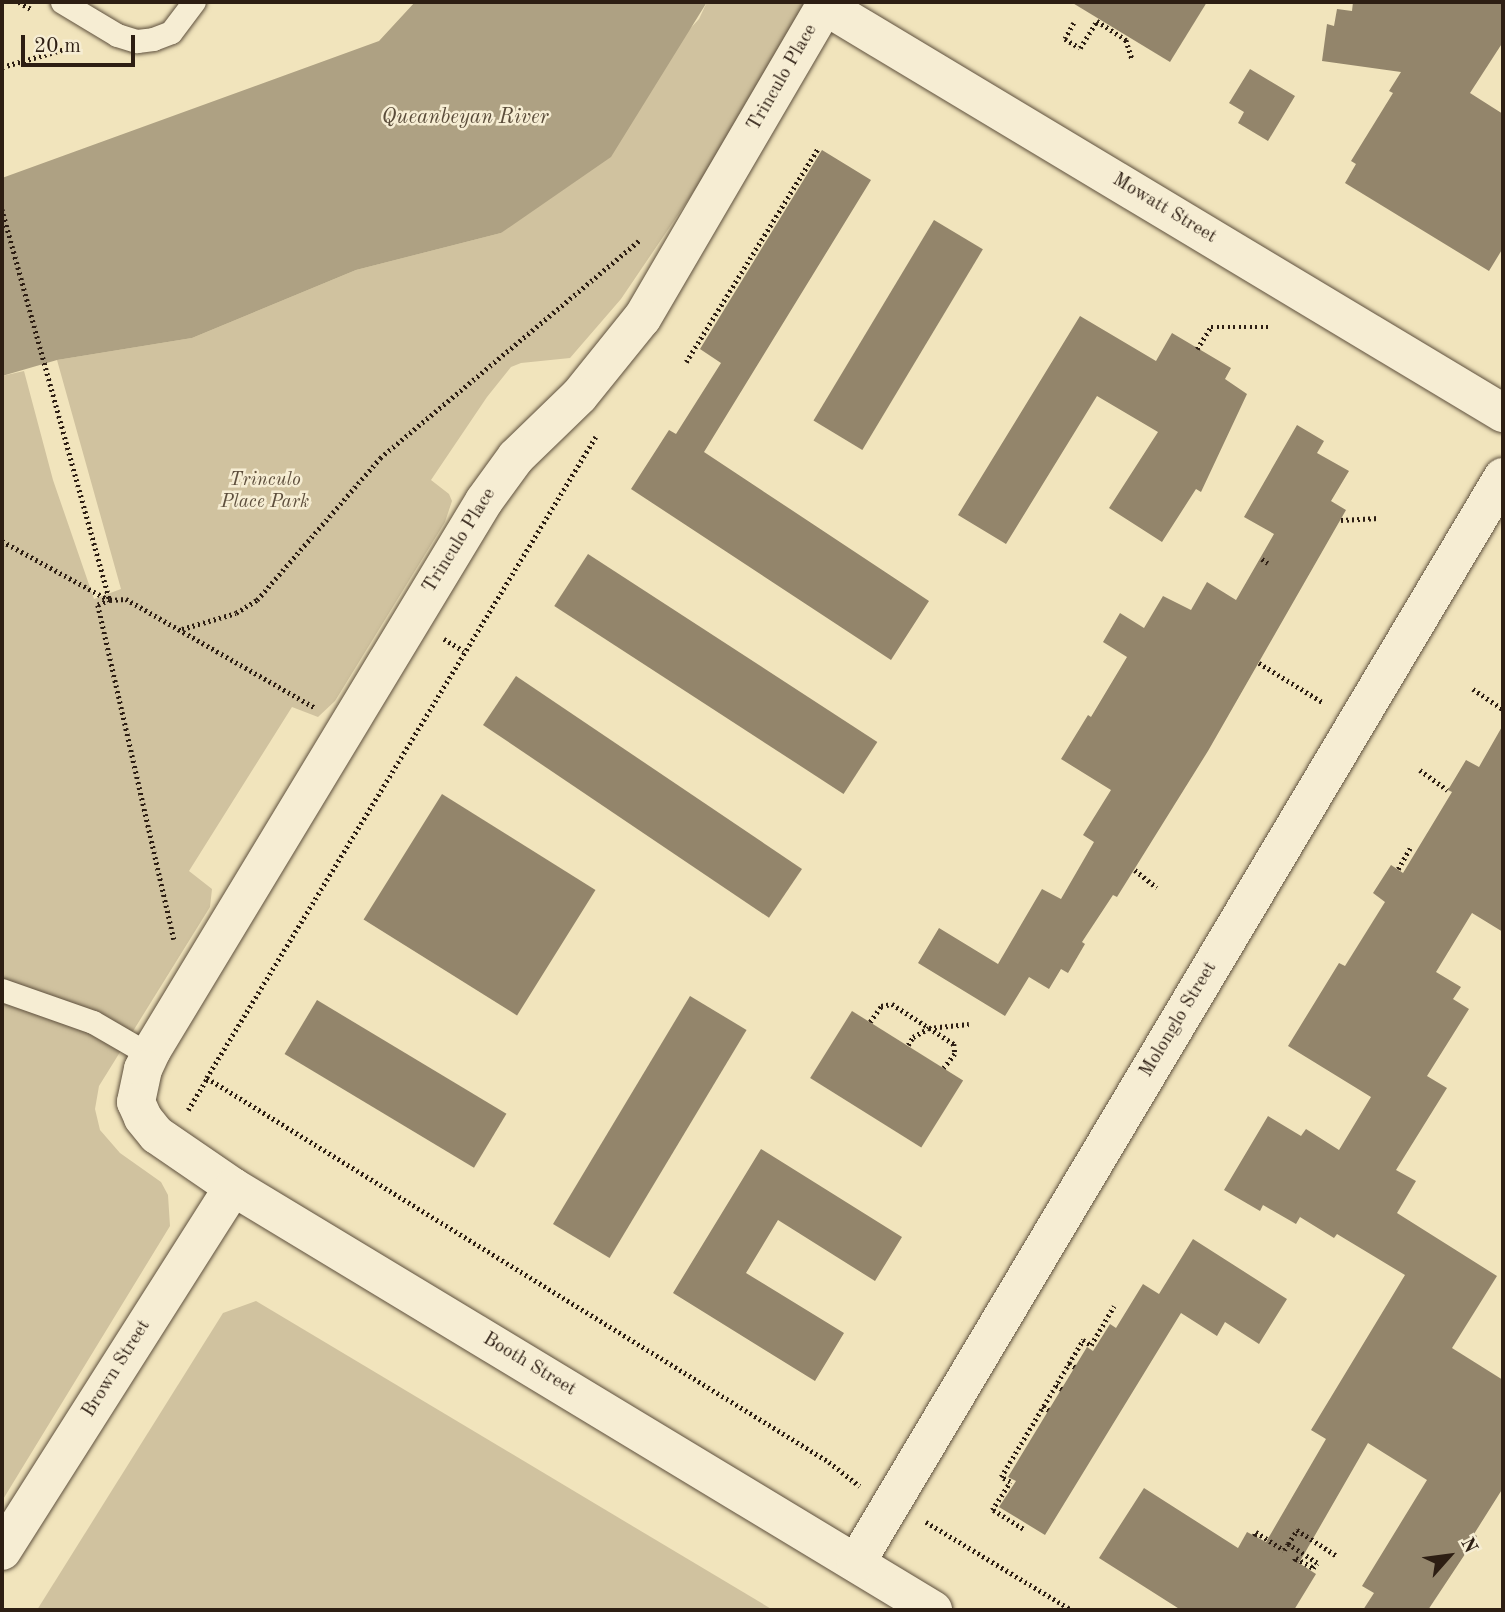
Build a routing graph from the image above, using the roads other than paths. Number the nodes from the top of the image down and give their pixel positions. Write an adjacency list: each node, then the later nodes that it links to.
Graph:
1 (62, 2): 2 (lane)
2 (194, 2)
3 (826, 4): 4 (street, Mowatt Street); 7 (street, Trinculo Place)
4 (1503, 413)
5 (1503, 477): 11 (street, Molonglo Street)
6 (2, 990): 7 (lane)
7 (150, 1055): 8 (street, Trinculo Place)
8 (138, 1107): 9 (street, Booth Street)
9 (233, 1187): 10 (street, Brown Street); 11 (street, Booth Street)
10 (3, 1546)
11 (856, 1563): 12 (street, Booth Street)
12 (933, 1610)

